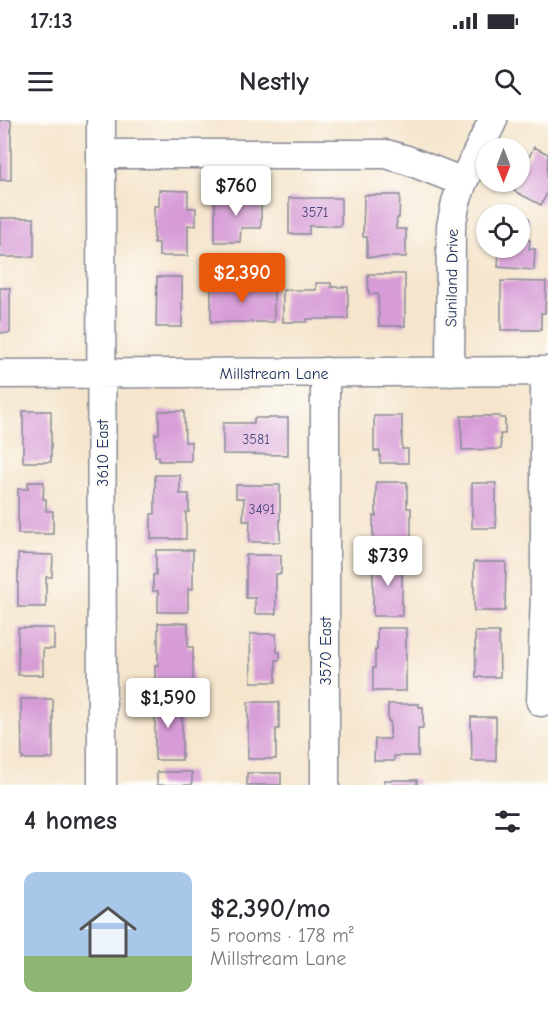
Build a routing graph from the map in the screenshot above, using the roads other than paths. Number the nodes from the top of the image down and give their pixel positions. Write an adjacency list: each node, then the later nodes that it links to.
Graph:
1 (101, 120): 3 (street, 3610 East)
2 (493, 120): 4 (street, Suniland Drive)
3 (101, 154): 4 (street); 8 (street, 3610 East)
4 (463, 182): 6 (street, Suniland Drive)
5 (325, 372): 6 (street, Millstream Lane); 8 (street, Millstream Lane); 12 (street, 3570 East)
6 (450, 372): 7 (street, Millstream Lane)
7 (546, 372): 10 (street)
8 (102, 373): 9 (street, Millstream Lane); 11 (street, 3610 East)
9 (0, 374)
10 (541, 702)
11 (102, 785)
12 (325, 785)

